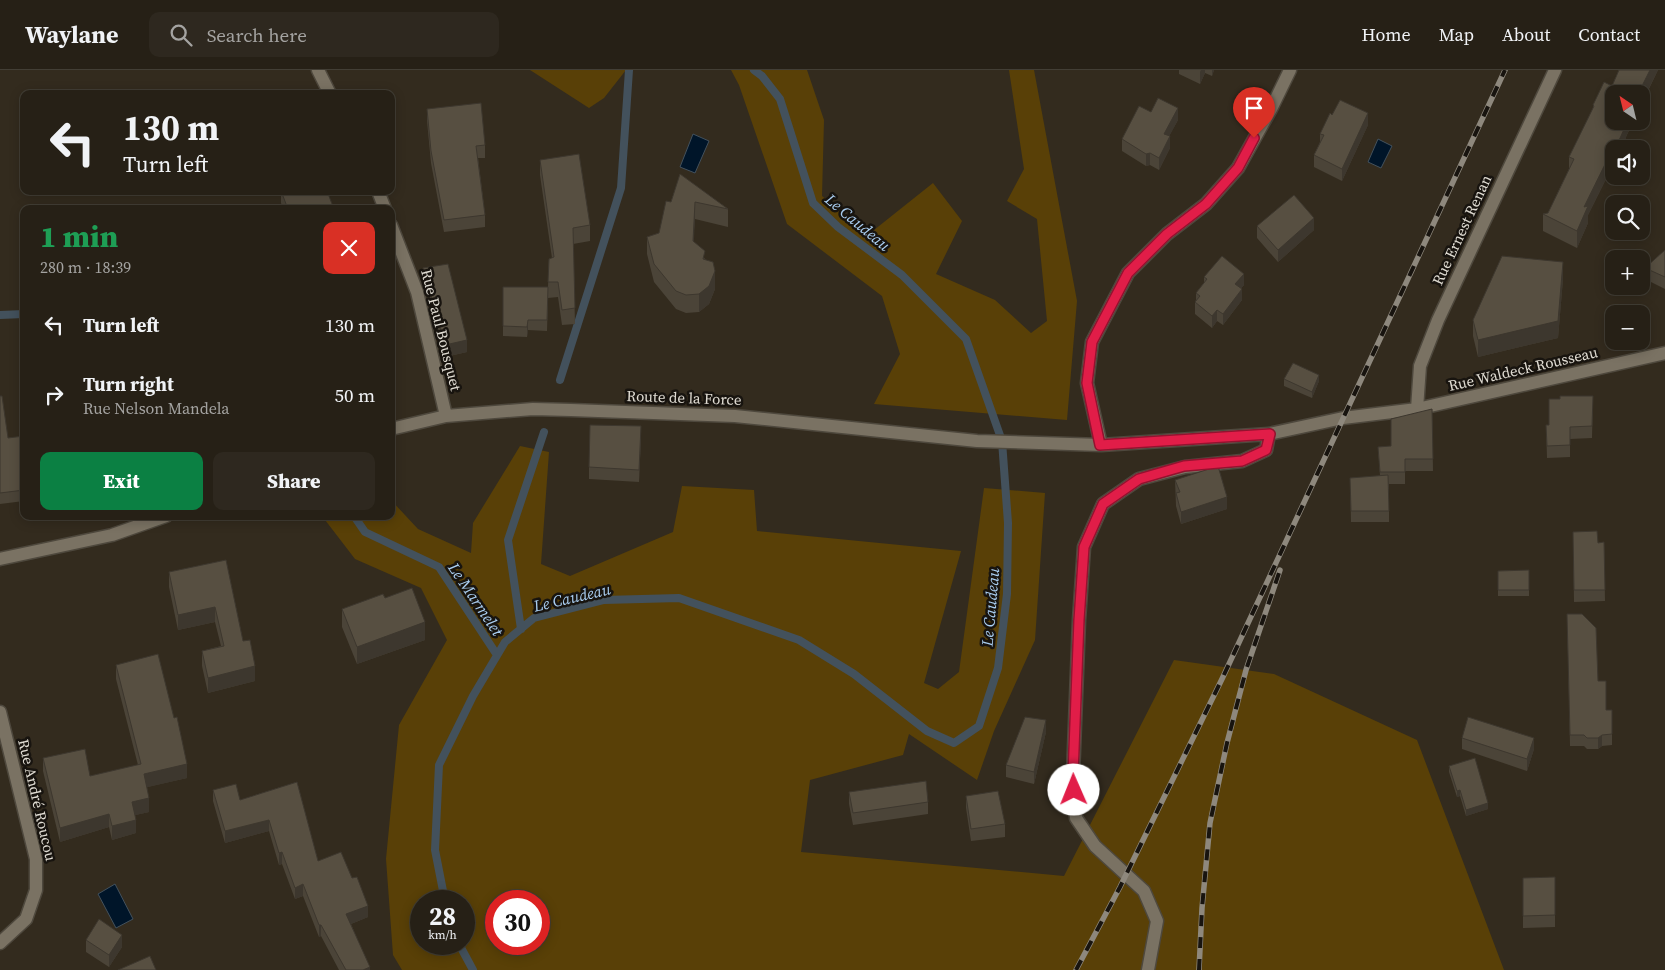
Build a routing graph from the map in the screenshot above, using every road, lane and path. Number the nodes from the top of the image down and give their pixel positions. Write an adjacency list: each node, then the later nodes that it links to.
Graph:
1 (318, 70): 4 (street)
2 (1290, 70): 11 (street)
3 (1555, 70): 7 (street, Rue Ernest Renan)
4 (328, 90)
5 (395, 235): 8 (street, Rue Paul Bousquet)
6 (1665, 353): 7 (street, Rue Waldeck Rousseau)
7 (1417, 409): 10 (street, Rue Waldeck Rousseau)
8 (446, 416): 9 (street, Route de la Force); 11 (street, Route de la Force)
9 (395, 429)
10 (1270, 434): 11 (street, Route de la Force); 16 (street)
11 (1100, 445)
12 (155, 520): 13 (street)
13 (0, 559)
14 (0, 712): 15 (street, Rue André Roucou)
15 (0, 943)
16 (1148, 970)

